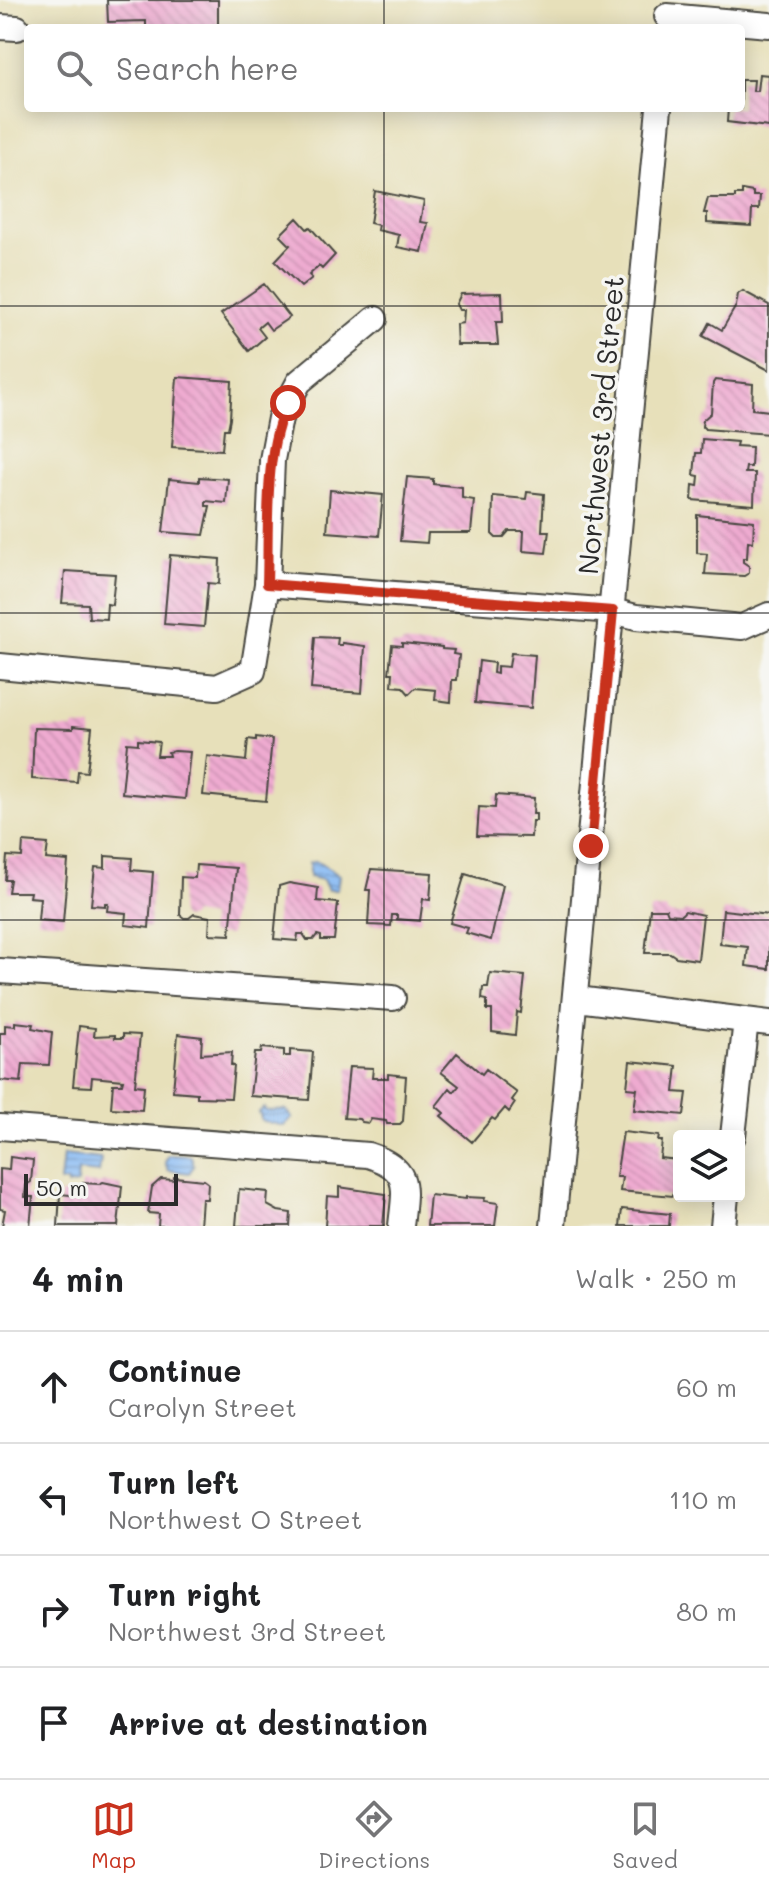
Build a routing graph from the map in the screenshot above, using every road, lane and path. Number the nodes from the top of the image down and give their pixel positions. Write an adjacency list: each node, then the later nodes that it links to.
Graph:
1 (668, 15): 2 (street)
2 (769, 25)
3 (659, 112): 6 (street, Northwest 3rd Street)
4 (375, 319): 5 (street)
5 (267, 584): 6 (street); 8 (street)
6 (613, 611): 7 (street); 11 (street, Northwest 3rd Street)
7 (769, 615)
8 (0, 666)
9 (0, 971): 10 (street)
10 (393, 998)
11 (577, 999): 12 (street); 17 (street, Northwest 3rd Street)
12 (757, 1022): 14 (street)
13 (0, 1127): 16 (street)
14 (734, 1130)
15 (725, 1202): 18 (street)
16 (401, 1226)
17 (553, 1226)
18 (723, 1226)

